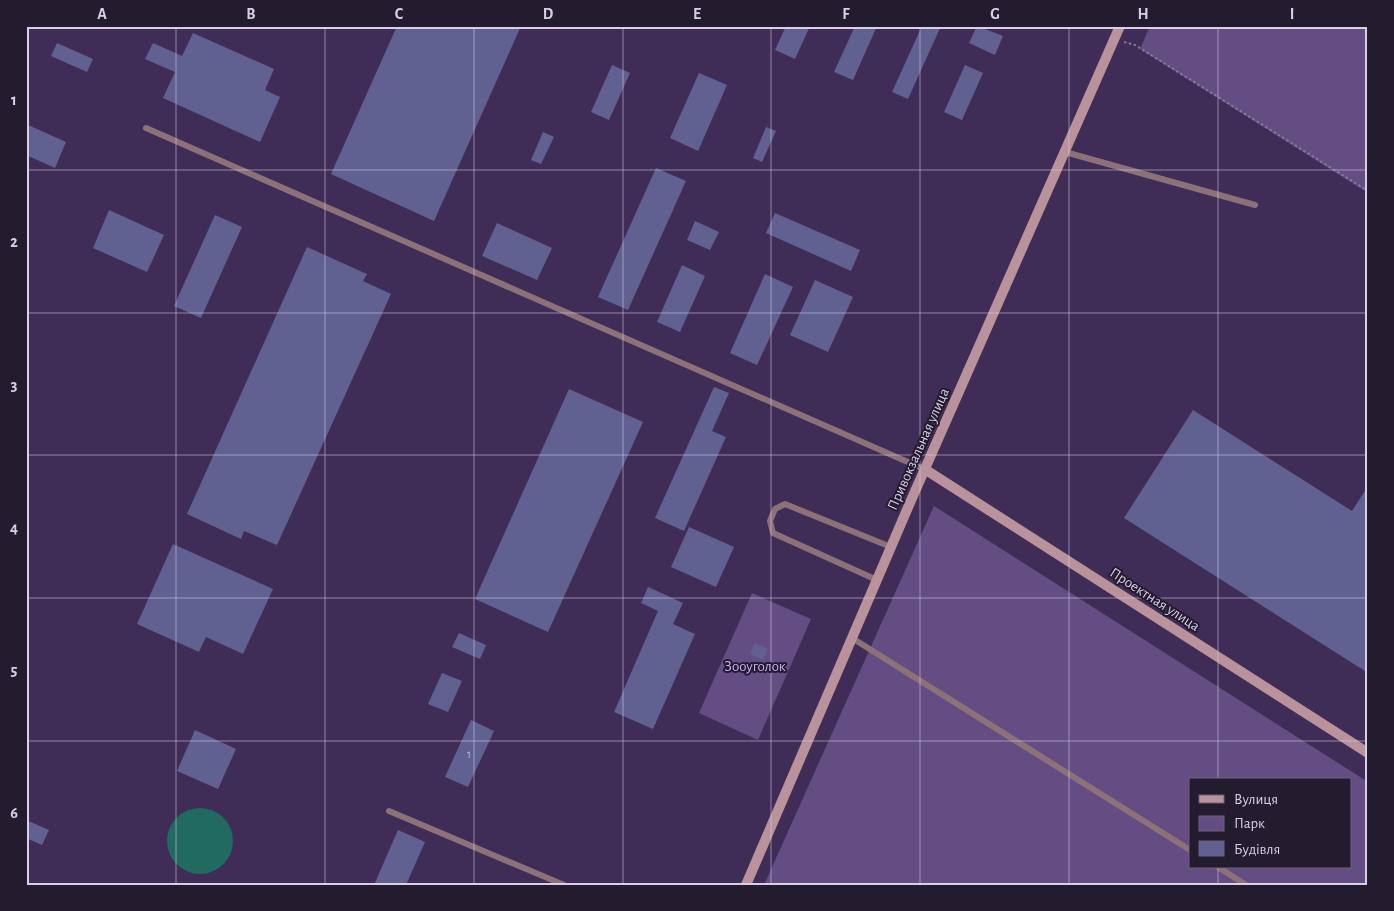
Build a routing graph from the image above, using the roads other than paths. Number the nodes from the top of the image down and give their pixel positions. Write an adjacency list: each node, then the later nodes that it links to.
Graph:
1 (1120, 26): 3 (main road, Привокзальная улица)
2 (146, 128): 5 (lane)
3 (1065, 152): 4 (lane); 5 (main road, Привокзальная улица)
4 (1255, 205)
5 (926, 470): 6 (main road, Привокзальная улица); 9 (main road, Проектная улица)
6 (891, 547): 7 (main road, Привокзальная улица); 7 (lane)
7 (877, 580): 8 (main road, Привокзальная улица)
8 (852, 638): 11 (lane); 14 (main road, Привокзальная улица)
9 (1368, 753)
10 (389, 811): 13 (lane)
11 (1189, 849)
12 (1220, 868): 15 (lane)
13 (564, 885)
14 (746, 885)
15 (1246, 885)

